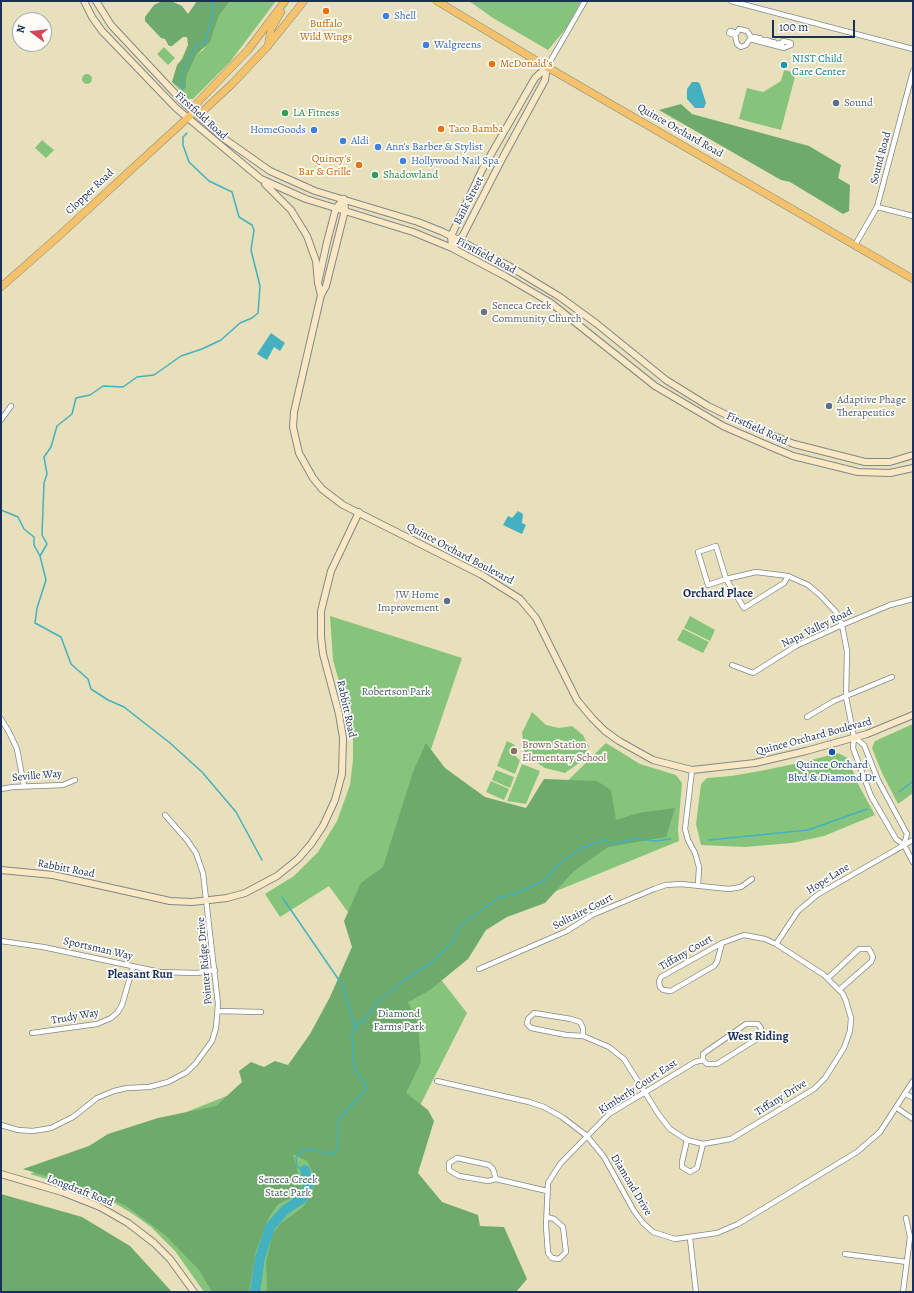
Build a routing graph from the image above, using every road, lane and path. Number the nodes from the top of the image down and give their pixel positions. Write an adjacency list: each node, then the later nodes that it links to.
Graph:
1 (84, 1): 14 (street, Firstfield Road)
2 (96, 1): 13 (street, Firstfield Road)
3 (304, 1): 8 (main road, Clopper Road)
4 (437, 1): 11 (main road, Quince Orchard Road)
5 (585, 1): 11 (street)
6 (731, 1): 10 (street)
7 (285, 2): 8 (main road); 13 (main road, Clopper Road)
8 (268, 47): 13 (main road, Clopper Road)
9 (741, 47): 9 (street)
10 (913, 49)
11 (547, 68): 21 (street, Bank Street); 22 (street, Bank Street); 23 (main road, Quince Orchard Road)
12 (913, 71): 17 (street, Sound Road)
13 (194, 112): 14 (main road, Clopper Road); 16 (street, Firstfield Road)
14 (186, 118): 15 (street, Firstfield Road); 27 (main road, Clopper Road)
15 (261, 180): 18 (street, Firstfield Road); 26 (street)
16 (344, 199): 18 (street, Quince Orchard Boulevard); 19 (street, Quince Orchard Boulevard); 21 (street, Firstfield Road)
17 (877, 207): 20 (street); 23 (street, Sound Road)
18 (336, 208): 19 (street, Firstfield Road); 26 (street, Quince Orchard Boulevard)
19 (345, 210): 24 (street, Firstfield Road); 28 (street, Quince Orchard Boulevard)
20 (913, 216)
21 (451, 236): 22 (street, Firstfield Road); 24 (street, Bank Street)
22 (460, 240): 24 (street, Bank Street); 31 (street, Firstfield Road)
23 (855, 245): 25 (main road, Quince Orchard Road)
24 (452, 248): 32 (street, Firstfield Road)
25 (913, 279)
26 (318, 283): 28 (street, Quince Orchard Boulevard)
27 (1, 287)
28 (321, 294): 33 (street, Quince Orchard Boulevard)
29 (11, 406): 30 (street)
30 (1, 420)
31 (913, 455)
32 (913, 468)
33 (359, 512): 47 (street, Quince Orchard Boulevard); 58 (street, Rabbitt Road)
34 (788, 576): 35 (street); 35 (street); 37 (street)
35 (726, 579): 35 (street)
36 (913, 600): 37 (street, Napa Valley Road)
37 (842, 625): 38 (street, Napa Valley Road); 40 (street)
38 (732, 665)
39 (892, 677): 40 (street)
40 (846, 697): 43 (street); 46 (street)
41 (913, 709): 45 (street)
42 (913, 715): 45 (street, Quince Orchard Boulevard)
43 (807, 717)
44 (1, 719): 49 (street)
45 (906, 719): 46 (street, Quince Orchard Boulevard)
46 (854, 737): 47 (street, Quince Orchard Boulevard); 53 (street); 53 (street)
47 (692, 770): 57 (street)
48 (75, 780): 49 (street, Seville Way)
49 (24, 786): 50 (street, Seville Way)
50 (1, 789)
51 (165, 815): 58 (street, Pointer Ridge Drive)
52 (913, 840): 53 (street, Hope Lane)
53 (904, 845): 54 (street); 61 (street, Hope Lane)
54 (913, 862)
55 (1, 870): 58 (street, Rabbitt Road)
56 (752, 879): 57 (street, Solitaire Court)
57 (698, 885): 63 (street, Solitaire Court)
58 (208, 901): 64 (street, Pointer Ridge Drive)
59 (1, 941): 62 (street, Sportsman Way)
60 (722, 943): 60 (street, Tiffany Court); 61 (street, Tiffany Court)
61 (776, 944): 65 (street, Tiffany Drive)
62 (133, 967): 64 (street, Sportsman Way); 69 (street, Trudy Way)
63 (478, 969)
64 (215, 970): 67 (street, Pointer Ridge Drive)
65 (828, 978): 66 (street, Tiffany Drive); 66 (street)
66 (839, 990): 82 (street, Tiffany Drive)
67 (218, 1012): 68 (street); 79 (street, Pointer Ridge Drive)
68 (261, 1012)
69 (32, 1033)
70 (583, 1036): 70 (street, Tiffany Drive); 74 (street, Tiffany Drive)
71 (703, 1060): 71 (street, Kimberly Court East); 74 (street, Kimberly Court East)
72 (437, 1081): 80 (street, Diamond Drive)
73 (913, 1081): 75 (street, Diamond Drive)
74 (644, 1092): 80 (street, Kimberly Court East); 81 (street, Tiffany Drive)
75 (906, 1094): 76 (street); 77 (street, Diamond Drive)
76 (913, 1098)
77 (897, 1108): 78 (street); 88 (street, Diamond Drive)
78 (913, 1118)
79 (1, 1125)
80 (587, 1136): 85 (street, Kimberly Court East); 88 (street, Diamond Drive)
81 (687, 1140): 82 (street, Tiffany Drive); 82 (street)
82 (703, 1144)
83 (1, 1174): 91 (street, Longdraft Road)
84 (496, 1179): 84 (street); 85 (street)
85 (547, 1191): 86 (street)
86 (547, 1217): 86 (street)
87 (906, 1218): 90 (street)
88 (690, 1238): 92 (street)
89 (845, 1254): 90 (street)
90 (907, 1262): 93 (street)
91 (194, 1292)
92 (696, 1292)
93 (903, 1292)

